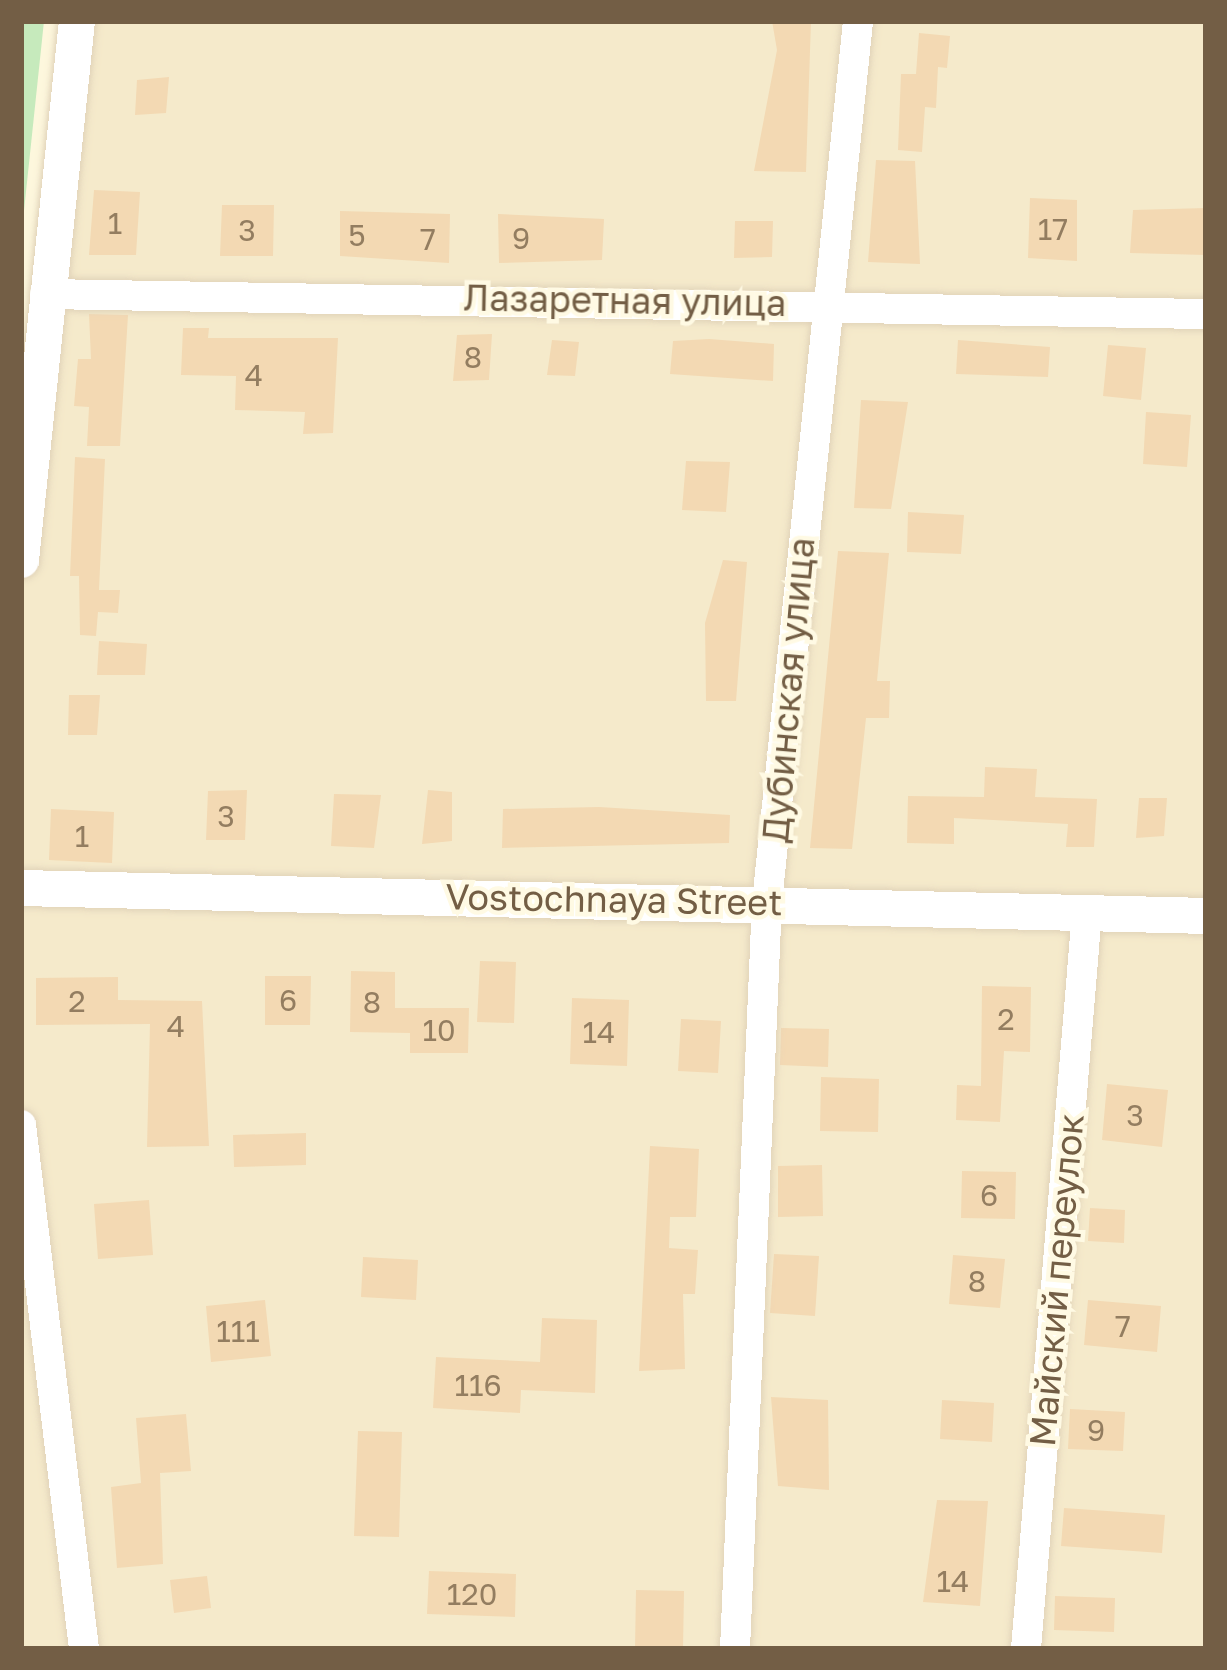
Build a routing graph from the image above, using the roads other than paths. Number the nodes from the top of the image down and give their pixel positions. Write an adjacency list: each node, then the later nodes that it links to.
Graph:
1 (77, 21): 3 (street)
2 (858, 21): 4 (street, Дубинская улица)
3 (45, 294): 4 (street, Лазаретная улица); 6 (street)
4 (825, 302): 5 (street, Лазаретная улица); 8 (street, Дубинская улица)
5 (1206, 314)
6 (21, 560)
7 (21, 888): 8 (street, Vostochnaya Street)
8 (767, 902): 9 (street, Vostochnaya Street); 13 (street, Дубинская улица)
9 (1087, 911): 10 (street, Vostochnaya Street); 14 (street, Майский переулок)
10 (1206, 916)
11 (21, 1125): 12 (street)
12 (84, 1649)
13 (735, 1649)
14 (1026, 1649)

